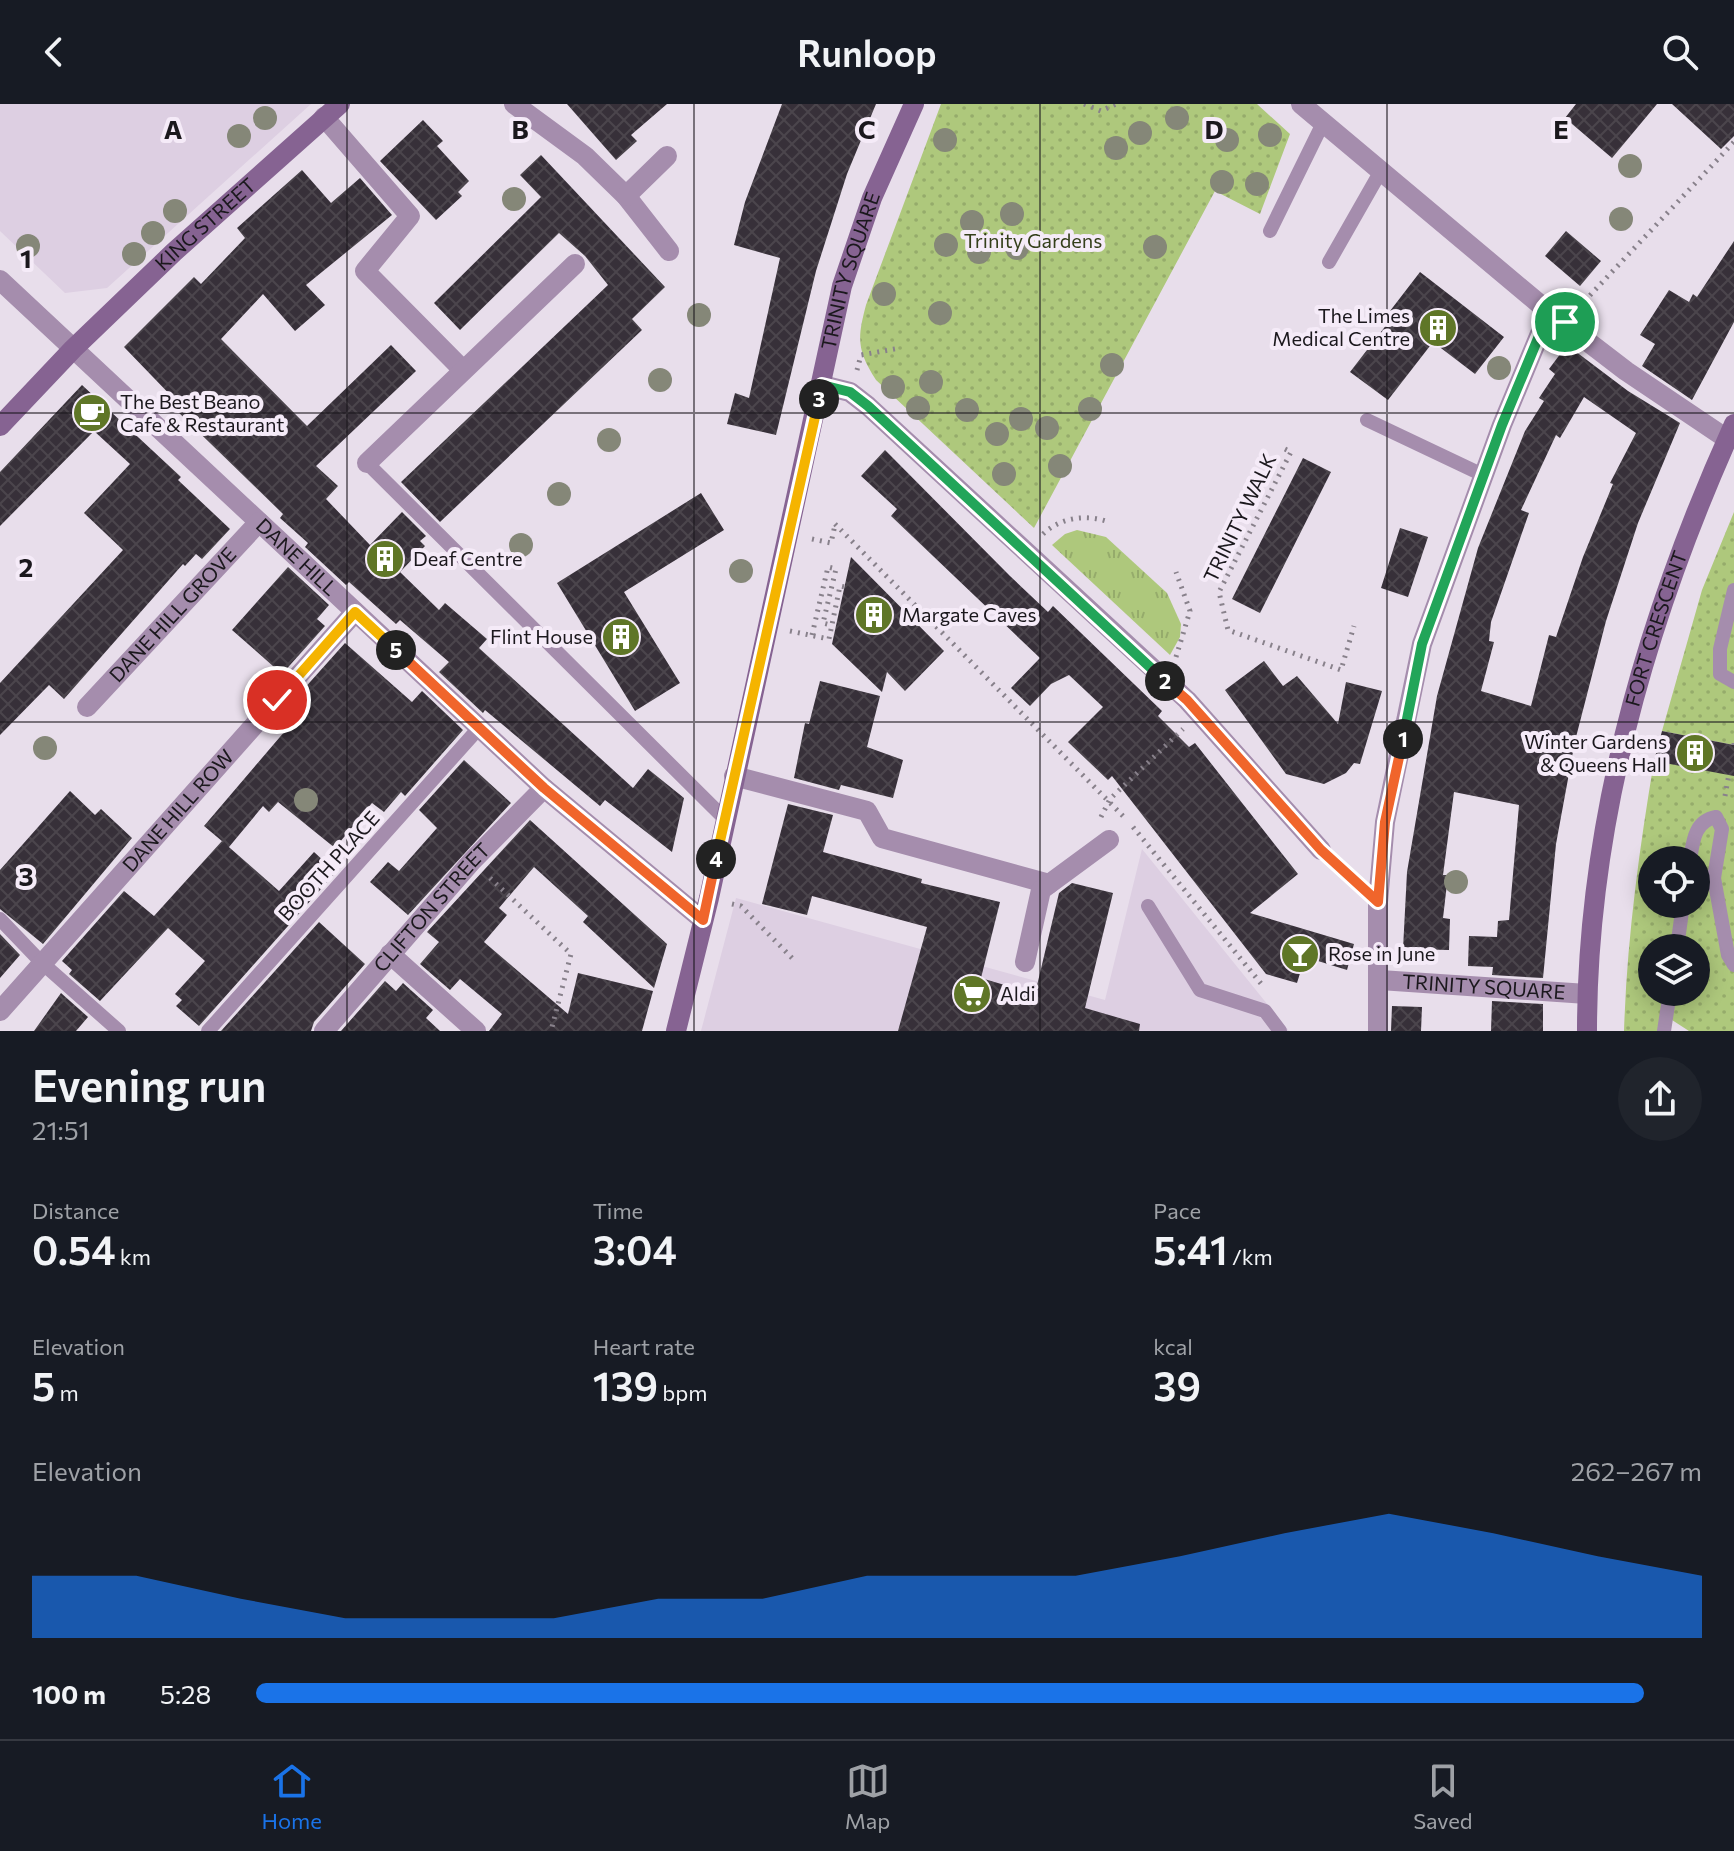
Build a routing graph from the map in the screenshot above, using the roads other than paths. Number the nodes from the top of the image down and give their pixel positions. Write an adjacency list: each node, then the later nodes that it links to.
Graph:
1 (514, 104): 8 (street)
2 (914, 104): 17 (main road, TRINITY SQUARE)
3 (1301, 104): 5 (street)
4 (332, 111): 15 (main road, KING STREET); 16 (street)
5 (1323, 123): 7 (street); 9 (lane)
6 (667, 156): 8 (street)
7 (1382, 169): 11 (lane); 14 (street)
8 (626, 196): 10 (street)
9 (1270, 231)
10 (669, 251)
11 (1329, 262)
12 (575, 264): 16 (street)
13 (0, 280): 15 (street, DANE HILL)
14 (1557, 317): 20 (street); 22 (street, TRINITY SQUARE)
15 (73, 349): 19 (main road, KING STREET); 23 (street, DANE HILL)
16 (462, 369): 21 (street)
17 (822, 385): 29 (main road, TRINITY SQUARE); 34 (street)
18 (1367, 420): 22 (lane)
19 (0, 426)
20 (1732, 429): 44 (main road, FORT CRESCENT)
21 (367, 463): 31 (lane)
22 (1483, 475): 43 (street, TRINITY SQUARE)
23 (259, 522): 25 (street, DANE HILL); 27 (street, DANE HILL GROVE)
24 (1734, 590): 26 (lane)
25 (355, 612): 28 (street, DANE HILL); 40 (street, DANE HILL ROW)
26 (1734, 682)
27 (87, 707)
28 (479, 728): 30 (street, DANE HILL); 48 (lane, BOOTH PLACE)
29 (734, 776): 31 (main road, TRINITY SQUARE); 35 (street)
30 (544, 788): 38 (street, DANE HILL); 39 (street, CLIFTON STREET)
31 (724, 818): 38 (main road, TRINITY SQUARE)
32 (1109, 840): 35 (street)
33 (1693, 846): 42 (lane)
34 (1321, 850)
35 (1049, 884): 41 (street)
36 (1148, 906): 52 (lane)
37 (0, 919): 40 (lane)
38 (703, 920): 51 (main road, TRINITY SQUARE)
39 (390, 954): 49 (street, CLIFTON STREET); 50 (street)
40 (41, 962): 46 (street, DANE HILL ROW); 47 (lane)
41 (1025, 962)
42 (1734, 965)
43 (1380, 980): 44 (street, TRINITY SQUARE); 53 (street, TRINITY SQUARE)
44 (1587, 994): 54 (main road, FORT CRESCENT)
45 (1668, 1006): 55 (lane)
46 (0, 1011)
47 (119, 1031)
48 (208, 1031)
49 (324, 1031)
50 (476, 1031)
51 (676, 1031)
52 (1280, 1031)
53 (1378, 1031)
54 (1587, 1031)
55 (1664, 1031)

